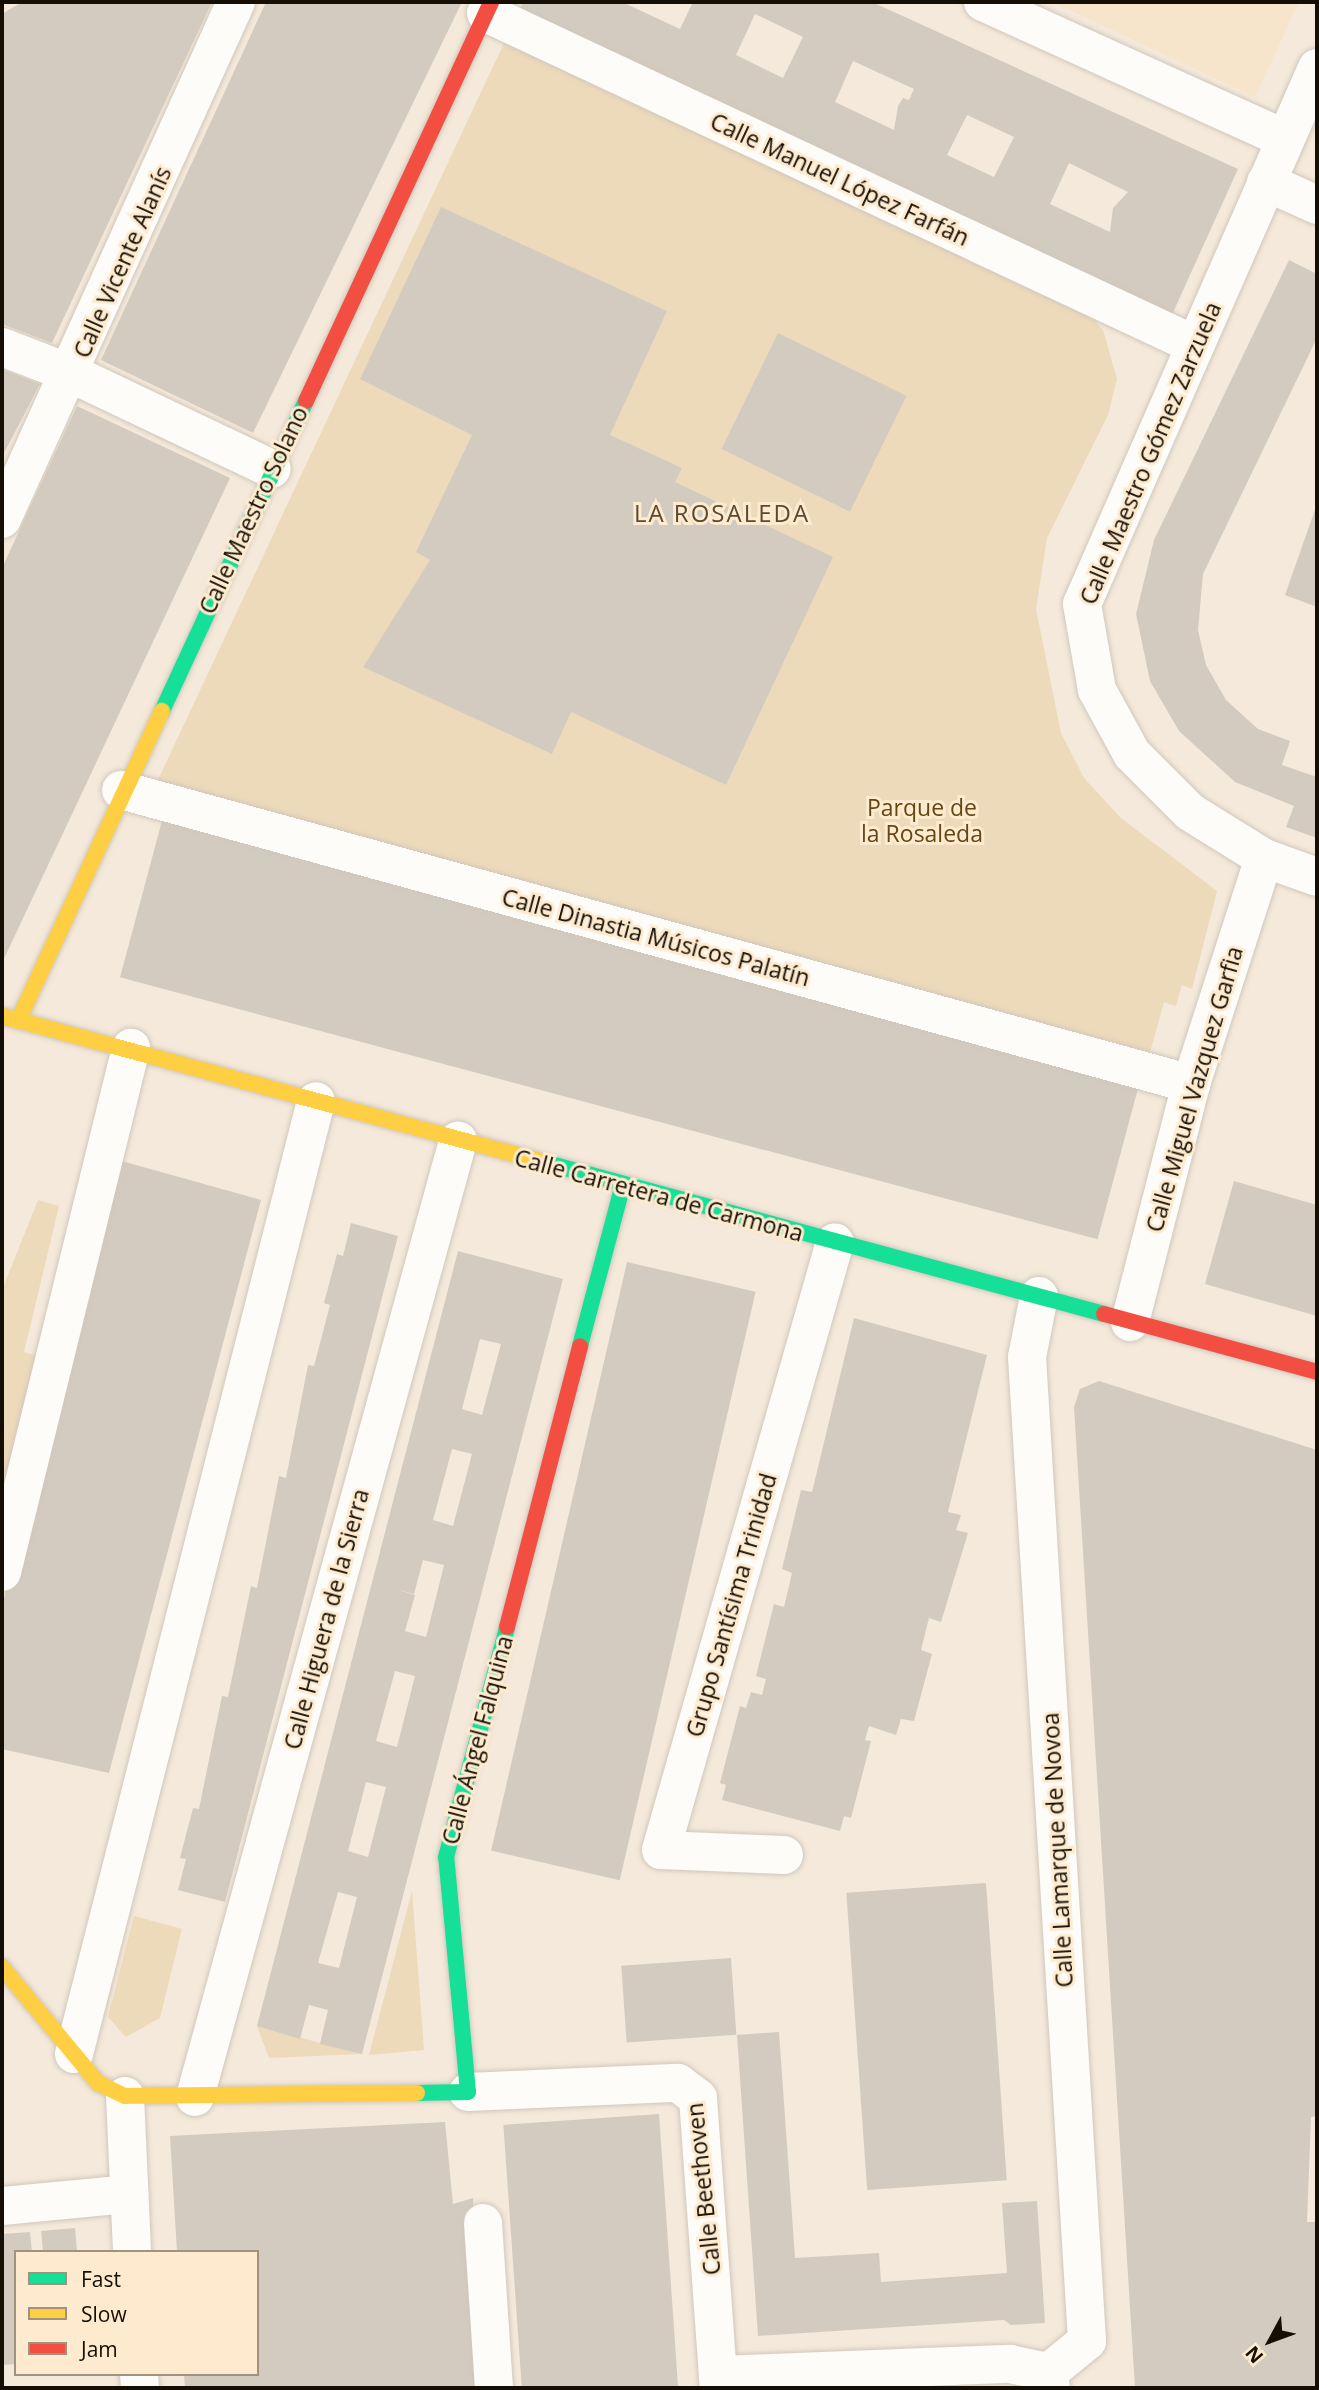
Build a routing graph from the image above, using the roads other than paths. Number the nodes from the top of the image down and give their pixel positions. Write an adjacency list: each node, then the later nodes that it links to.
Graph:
1 (236, 2): 10 (street, Calle Vicente Alanís)
2 (983, 2): 5 (street)
3 (488, 8): 8 (street, Calle Manuel López Farfán); 11 (street, Calle Maestro Solano)
4 (1317, 68): 5 (street, Calle Maestro Gómez Zarzuela)
5 (1285, 139): 6 (street, Calle Maestro Gómez Zarzuela)
6 (1266, 183): 7 (street); 8 (street, Calle Maestro Gómez Zarzuela)
7 (1317, 205)
8 (1195, 345): 14 (street, Calle Maestro Gómez Zarzuela)
9 (2, 347): 10 (street)
10 (72, 374): 11 (street); 12 (street, Calle Vicente Alanís)
11 (272, 469): 13 (street, Calle Maestro Solano)
12 (2, 519)
13 (121, 790): 17 (street, Calle Maestro Solano); 19 (street, Calle Dinastia Músicos Palatín)
14 (1264, 858): 15 (street, Calle Maestro Gómez Zarzuela); 19 (street, Calle Miguel Vazquez Garfia)
15 (1317, 877)
16 (2, 1016): 17 (street, Calle Carretera de Carmona)
17 (18, 1021): 18 (street, Calle Carretera de Carmona)
18 (131, 1048): 20 (street, Calle Carretera de Carmona); 27 (street)
19 (1191, 1084): 25 (street, Calle Miguel Vazquez Garfia)
20 (316, 1101): 21 (street, Calle Carretera de Carmona); 30 (street)
21 (458, 1141): 22 (street, Calle Carretera de Carmona); 33 (street, Calle Higuera de la Sierra)
22 (623, 1184): 23 (street, Calle Carretera de Carmona); 31 (street, Calle Ángel Falquina)
23 (835, 1241): 24 (street, Calle Carretera de Carmona); 28 (street, Grupo Santísima Trinidad)
24 (1039, 1296): 25 (street, Calle Carretera de Carmona); 38 (street, Calle Lamarque de Novoa)
25 (1130, 1322): 26 (street, Calle Carretera de Carmona)
26 (1317, 1372)
27 (2, 1572)
28 (784, 1855)
29 (2, 1967): 30 (street)
30 (75, 2054): 32 (street)
31 (468, 2092): 33 (street); 39 (street, Calle Beethoven)
32 (125, 2096): 33 (street); 34 (street)
33 (195, 2097)
34 (129, 2194): 35 (street); 37 (street)
35 (2, 2206)
36 (483, 2223): 40 (street)
37 (132, 2250)
38 (1050, 2380): 39 (street)
39 (719, 2382)
40 (494, 2388)

